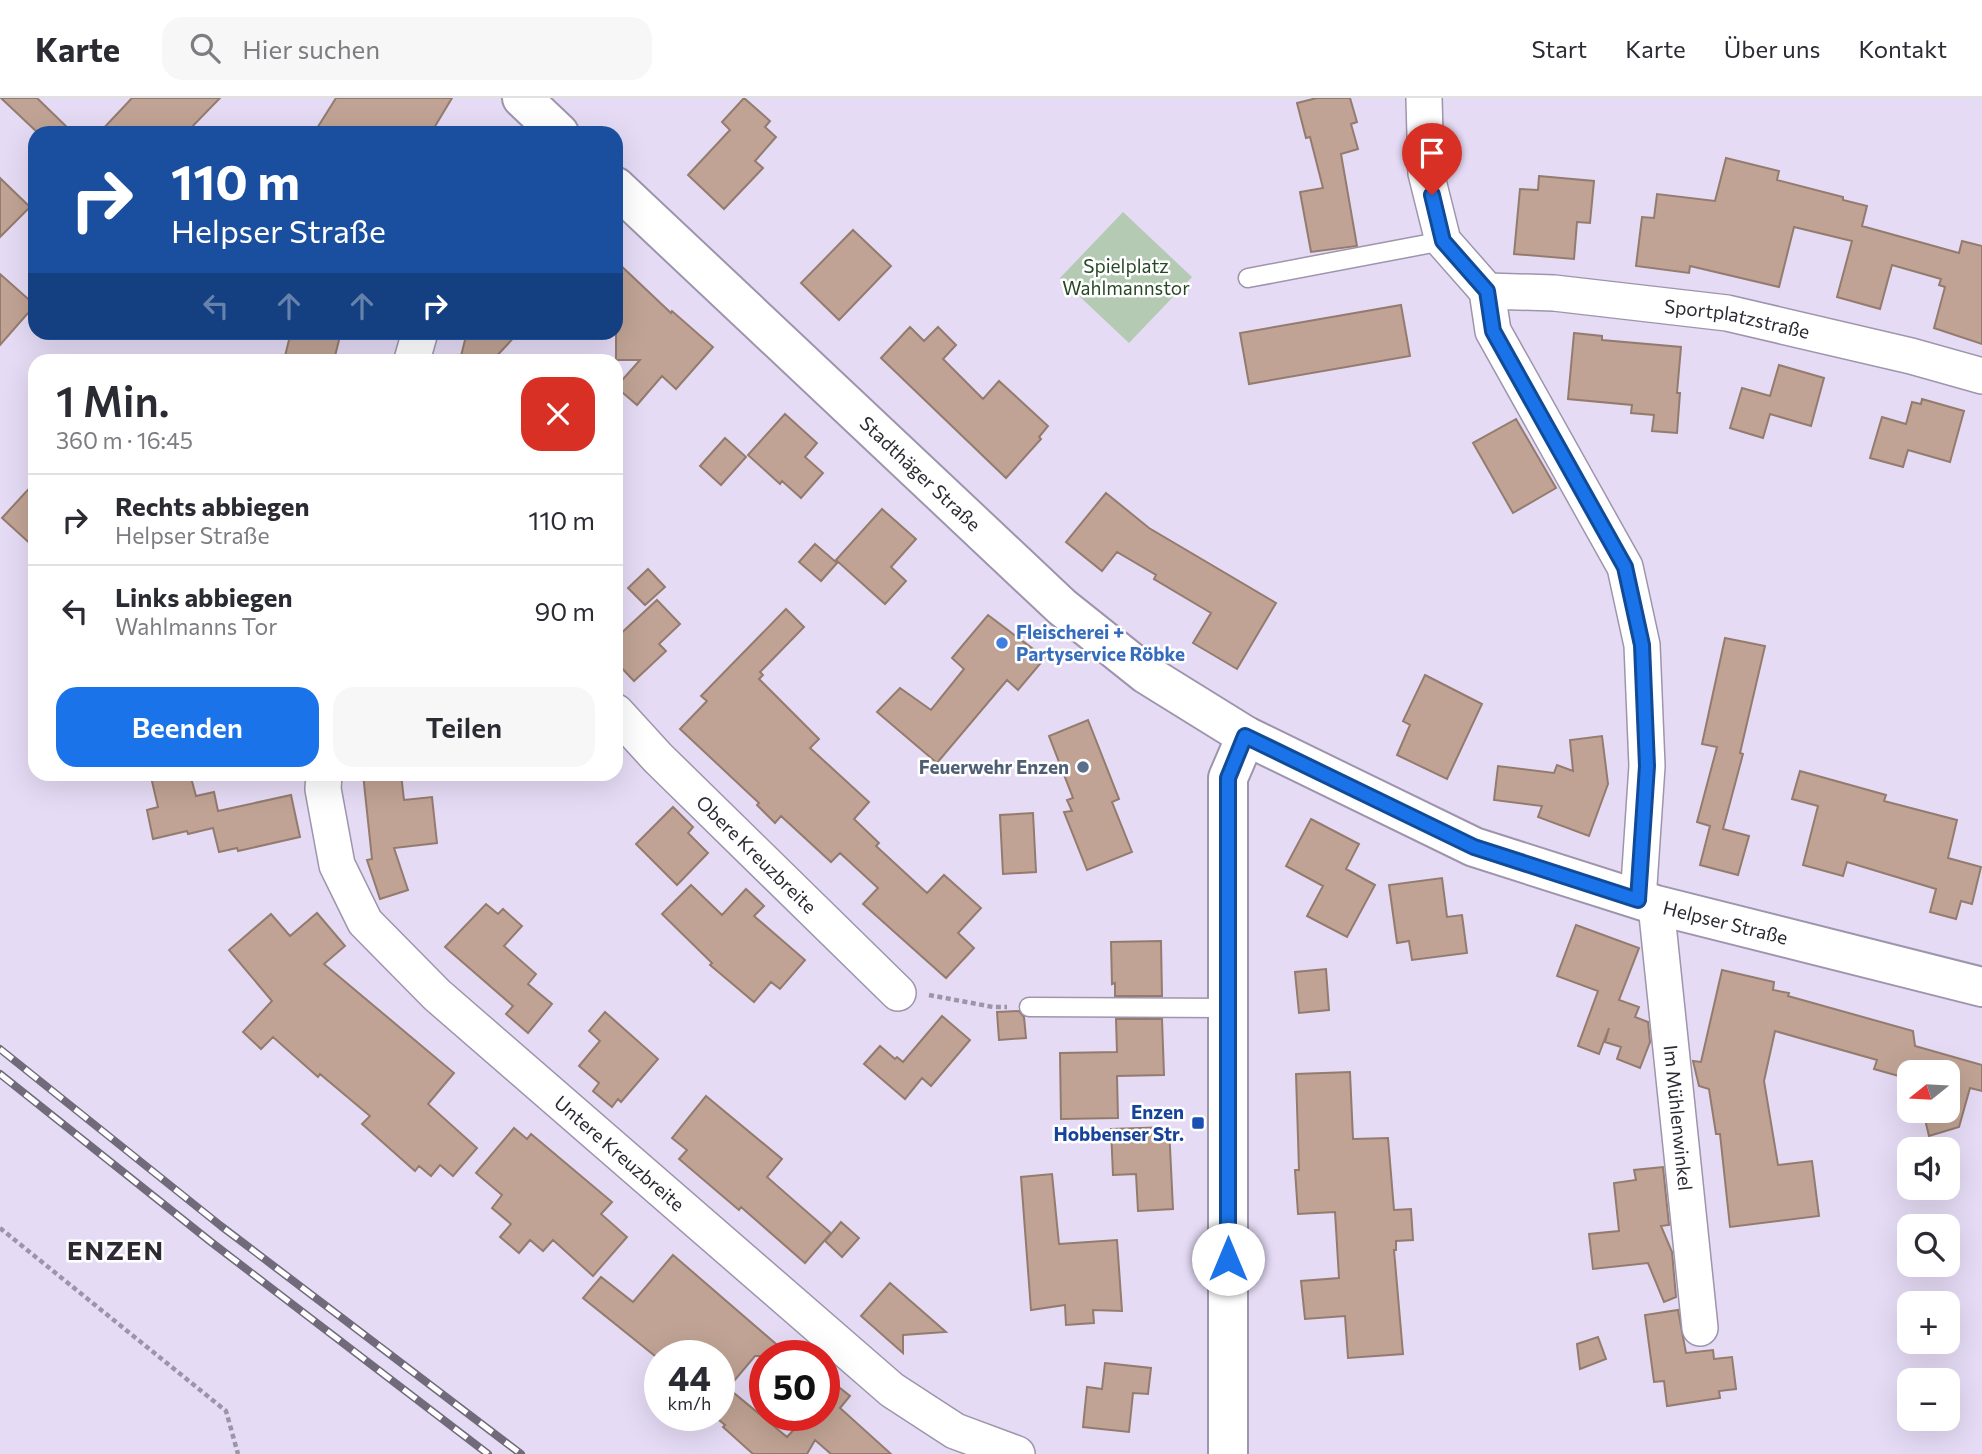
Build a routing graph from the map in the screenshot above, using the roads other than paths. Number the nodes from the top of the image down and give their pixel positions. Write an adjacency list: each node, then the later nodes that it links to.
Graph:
1 (1424, 98): 3 (street)
2 (623, 194): 8 (main road, Stadthäger Straße)
3 (1443, 241): 4 (lane); 5 (street)
4 (1248, 278)
5 (1487, 291): 6 (street, Sportplatzstraße); 10 (street, Im Mühlenwinkel)
6 (1982, 376)
7 (623, 720): 12 (street, Obere Kreuzbreite)
8 (1245, 736): 10 (main road, Helpser Straße); 14 (main road)
9 (324, 781): 16 (street, Untere Kreuzbreite)
10 (1647, 903): 11 (main road, Helpser Straße); 15 (street, Im Mühlenwinkel)
11 (1982, 987)
12 (898, 993)
13 (1029, 1007): 14 (lane)
14 (1228, 1008): 17 (main road)
15 (1700, 1328)
16 (1017, 1454)
17 (1228, 1454)

